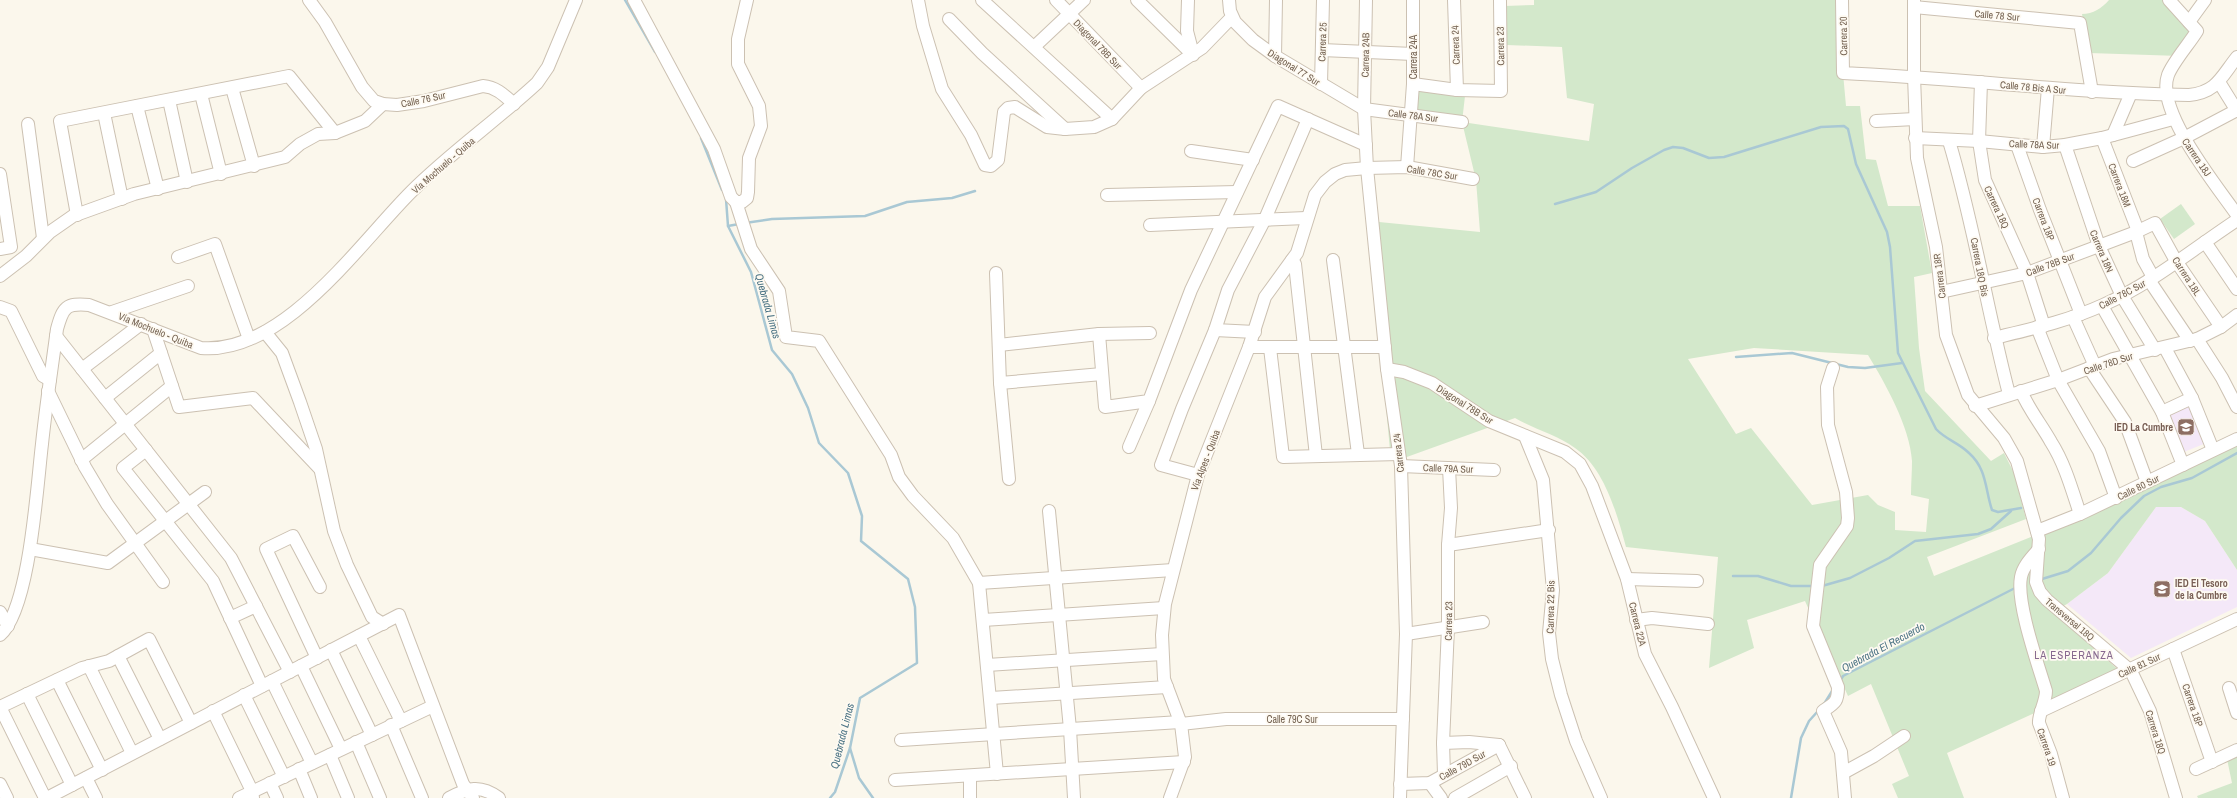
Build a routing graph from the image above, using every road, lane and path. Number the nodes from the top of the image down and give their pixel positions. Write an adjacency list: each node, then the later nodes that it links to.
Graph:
1 (309, 0): 49 (street)
2 (576, 0): 50 (street, Vía Mochuelo - Quiba)
3 (634, 0): 88 (street)
4 (747, 0): 88 (street)
5 (918, 0): 63 (street)
6 (982, 0): 27 (street)
7 (1056, 0): 23 (street, Diagonal 78B Sur)
8 (1084, 0): 23 (street)
9 (1137, 0): 22 (street)
10 (1188, 0): 31 (street)
11 (1229, 0): 24 (street)
12 (1276, 0): 32 (street)
13 (1324, 0): 28 (street, Carrera 25)
14 (1366, 0): 29 (street, Carrera 24B)
15 (1413, 0): 30 (street, Carrera 24A)
16 (1454, 0): 43 (street, Carrera 24)
17 (1842, 0): 34 (street, Carrera 20)
18 (2169, 0): 26 (street)
19 (2205, 0): 26 (street)
20 (1500, 1): 43 (street, Carrera 23)
21 (1914, 4): 35 (street, Carrera 18R); 44 (street, Calle 78 Sur)
22 (1147, 5): 31 (street)
23 (1069, 14): 27 (street); 41 (street, Diagonal 78B Sur)
24 (1232, 17): 31 (street); 32 (street, Diagonal 77 Sur)
25 (949, 19): 63 (street)
26 (2189, 22): 47 (street, Carrera 18J)
27 (1034, 47): 56 (street)
28 (1322, 50): 29 (street); 38 (street, Carrera 25)
29 (1365, 52): 30 (street); 52 (street, Carrera 24B)
30 (1413, 54): 39 (street, Carrera 24A)
31 (1193, 55): 41 (street)
32 (1274, 56): 38 (street, Diagonal 77 Sur)
33 (2237, 57): 37 (street)
34 (1843, 73): 35 (street, Calle 78 Bis A Sur)
35 (1914, 76): 36 (street, Calle 78 Bis A Sur); 58 (street, Carrera 18R)
36 (1982, 82): 42 (street, Calle 78 Bis A Sur); 69 (street, Carrera 18Q)
37 (2219, 82): 47 (street, Calle 78 Bis A Sur); 53 (street)
38 (1321, 84): 52 (street, Diagonal 77 Sur)
39 (1413, 84): 43 (street); 55 (street, Carrera 24A)
40 (232, 88): 46 (street); 64 (street); 77 (street)
41 (1141, 88): 56 (street)
42 (2048, 88): 44 (street, Calle 78 Bis A Sur); 73 (street)
43 (1457, 90)
44 (2092, 92): 45 (street, Calle 78 Bis A Sur)
45 (2131, 93): 47 (street, Calle 78 Bis A Sur); 65 (street)
46 (201, 94): 48 (street); 81 (street)
47 (2168, 95): 59 (street, Carrera 18J)
48 (169, 100): 51 (street); 83 (street)
49 (383, 104): 50 (street, Calle 76 Sur); 64 (street)
50 (514, 104): 125 (street, Vía Mochuelo - Quiba)
51 (138, 106): 54 (street); 84 (street)
52 (1364, 109): 55 (street, Calle 78A Sur); 70 (street, Carrera 24)
53 (2237, 110): 67 (street)
54 (104, 113): 87 (street); 89 (street)
55 (1411, 114): 61 (street, Calle 78A Sur); 78 (street, Carrera 24A)
56 (1112, 119): 63 (street)
57 (1308, 119): 70 (street); 75 (street); 92 (street)
58 (1914, 119): 60 (street); 66 (street, Carrera 18R)
59 (2173, 119): 65 (street, Calle 78A Sur); 67 (street, Carrera 18J)
60 (1876, 121)
61 (1462, 122)
62 (28, 124): 98 (street)
63 (1065, 129)
64 (335, 133): 77 (street)
65 (2108, 136): 72 (street, Calle 78A Sur); 97 (street, Carrera 18M)
66 (1915, 138): 68 (street, Calle 78A Sur); 114 (street, Carrera 18R)
67 (2184, 138): 76 (street); 90 (street, Carrera 18J)
68 (1949, 141): 69 (street, Calle 78A Sur); 111 (street, Carrera 18Q Bis)
69 (1979, 141): 71 (street, Calle 78A Sur); 108 (street, Carrera 18Q)
70 (1366, 145): 79 (street, Carrera 24)
71 (2017, 145): 73 (street, Calle 78A Sur); 105 (street, Carrera 18P)
72 (2065, 145): 73 (street, Calle 78A Sur); 100 (street, Carrera 18N)
73 (2043, 147)
74 (1190, 151): 75 (street)
75 (1253, 160): 85 (street)
76 (2133, 161)
77 (254, 166): 81 (street)
78 (1407, 167): 79 (street, Calle 78C Sur); 82 (street, Calle 78C Sur)
79 (1367, 168): 91 (street, Vía Alpes - Quiba); 137 (street, Carrera 24)
80 (0, 174): 101 (street)
81 (221, 174): 83 (street)
82 (1473, 179)
83 (187, 182): 84 (street)
84 (158, 189): 87 (street)
85 (1237, 192): 86 (street); 94 (street)
86 (1107, 195)
87 (122, 199): 89 (street)
88 (736, 202): 194 (street)
89 (77, 215): 98 (street)
90 (2237, 215)
91 (1306, 218): 92 (street); 103 (street, Vía Alpes - Quiba)
92 (1265, 219): 94 (street); 124 (street)
93 (2237, 220): 99 (street, Calle 78C Sur)
94 (1221, 223): 96 (street); 154 (street)
95 (2155, 223): 97 (street, Calle 78B Sur); 106 (street, Carrera 18L)
96 (1150, 225)
97 (2137, 232): 100 (street, Calle 78B Sur); 110 (street, Carrera 18M)
98 (44, 238): 109 (street)
99 (2205, 242): 106 (street, Calle 78C Sur); 113 (street)
100 (2099, 246): 105 (street, Calle 78B Sur); 115 (street, Carrera 18N)
101 (0, 249)
102 (178, 257): 131 (street)
103 (1292, 260): 126 (street, Vía Alpes - Quiba); 135 (street)
104 (1333, 260): 136 (street)
105 (2060, 260): 108 (street, Calle 78B Sur); 119 (street, Carrera 18P)
106 (2176, 261): 110 (street, Calle 78C Sur); 123 (street, Carrera 18L)
107 (996, 272): 133 (street)
108 (2027, 273): 111 (street, Calle 78B Sur); 121 (street, Carrera 18Q)
109 (0, 276)
110 (2151, 278): 115 (street, Calle 78C Sur); 132 (street, Carrera 18M)
111 (1983, 283): 114 (street, Calle 78B Sur); 130 (street, Carrera 18Q Bis)
112 (188, 286): 118 (street)
113 (2237, 289)
114 (1941, 292): 155 (street, Carrera 18R)
115 (2122, 296): 116 (street, Calle 78C Sur); 139 (street, Carrera 18N)
116 (2102, 306): 119 (street, Calle 78C Sur); 141 (street)
117 (0, 307): 149 (street)
118 (112, 312): 122 (street, Vía Mochuelo - Quiba); 129 (street, Vía Mochuelo - Quiba)
119 (2077, 315): 121 (street, Calle 78C Sur); 142 (street, Carrera 18P)
120 (2235, 321): 123 (street, Calle 78D Sur)
121 (2041, 326): 130 (street, Calle 78C Sur); 147 (street, Carrera 18Q)
122 (147, 327): 131 (street, Vía Mochuelo - Quiba); 140 (street); 144 (street)
123 (2221, 327): 132 (street, Calle 78D Sur)
124 (1215, 330): 126 (street); 174 (street)
125 (265, 332): 131 (street, Vía Mochuelo - Quiba); 172 (street)
126 (1255, 332): 134 (street, Vía Alpes - Quiba)
127 (1150, 333): 128 (street)
128 (1099, 334): 133 (street); 146 (street)
129 (56, 336): 144 (street); 149 (street, Vía Mochuelo - Quiba)
130 (1994, 338): 151 (street, Carrera 18Q Bis)
131 (249, 339)
132 (2194, 340): 139 (street, Calle 78D Sur); 156 (street, Carrera 18M)
133 (999, 345): 148 (street)
134 (1250, 347): 138 (street); 174 (street, Vía Alpes - Quiba)
135 (1304, 347): 136 (street); 138 (street); 167 (street)
136 (1344, 347): 137 (street); 165 (street)
137 (1385, 347): 145 (street, Carrera 24)
138 (1270, 348): 167 (street)
139 (2160, 349): 141 (street, Calle 78D Sur); 153 (street, Carrera 18N)
140 (161, 353): 150 (street); 152 (street)
141 (2129, 355): 142 (street, Calle 78D Sur); 157 (street)
142 (2092, 367): 147 (street, Calle 78D Sur); 176 (street, Carrera 18P)
143 (1833, 368): 262 (street)
144 (82, 369): 152 (street)
145 (1387, 369): 159 (street, Diagonal 78B Sur); 166 (street, Carrera 24)
146 (1102, 374): 148 (street); 154 (street)
147 (2058, 380): 151 (street, Calle 78D Sur); 178 (street, Carrera 18Q)
148 (1000, 383): 175 (street)
149 (49, 385): 168 (street); 187 (street, Vía Mochuelo - Quiba)
150 (172, 386): 158 (street); 172 (street)
151 (2015, 393): 155 (street, Calle 78D Sur); 181 (street, Carrera 18Q Bis)
152 (105, 398): 158 (street)
153 (2192, 398): 157 (street); 163 (street, Carrera 18N)
154 (1149, 402): 161 (street)
155 (1975, 406): 184 (street, Carrera 18R)
156 (2237, 407)
157 (2162, 412): 169 (street)
158 (125, 424): 162 (street); 168 (street)
159 (1525, 436): 164 (street, Diagonal 78B Sur); 183 (street, Carrera 22 Bis)
160 (2237, 439): 163 (street, Calle 80 Sur)
161 (1129, 447)
162 (146, 450): 179 (street); 182 (street)
163 (2213, 450): 169 (street, Calle 80 Sur)
164 (1565, 452): 191 (street, Carrera 22A)
165 (1358, 454): 166 (street); 167 (street)
166 (1399, 454): 170 (street, Carrera 24)
167 (1316, 456)
168 (81, 460): 185 (street)
169 (2183, 465): 176 (street, Calle 80 Sur)
170 (1401, 466): 171 (street, Calle 79A Sur); 209 (street, Carrera 24)
171 (1450, 468): 173 (street, Calle 79A Sur); 186 (street, Carrera 23)
172 (320, 469): 205 (street)
173 (1494, 470)
174 (1198, 475): 189 (street, Vía Alpes - Quiba)
175 (1009, 479)
176 (2147, 482): 178 (street, Calle 80 Sur)
177 (205, 492): 179 (street)
178 (2116, 498): 181 (street, Calle 80 Sur)
179 (189, 504): 182 (street); 196 (street)
180 (1049, 511): 190 (street)
181 (2080, 514): 184 (street, Calle 80 Sur)
182 (165, 521): 185 (street); 200 (street)
183 (1549, 530): 186 (street); 292 (street, Carrera 22 Bis)
184 (2037, 531): 188 (street, Transversal 18Q)
185 (135, 544): 187 (street); 193 (street)
186 (1448, 545): 207 (street, Carrera 23)
187 (30, 549): 208 (street, Vía Mochuelo - Quiba)
188 (2039, 549): 220 (street, Transversal 18Q); 233 (street, Carrera 19)
189 (1173, 570): 190 (street); 197 (street, Vía Alpes - Quiba)
190 (1056, 578): 194 (street); 199 (street)
191 (1627, 579): 192 (street); 203 (street, Carrera 22A)
192 (1697, 581)
193 (162, 582)
194 (979, 583): 202 (street)
195 (320, 587): 215 (street)
196 (256, 606): 200 (street); 221 (street)
197 (1164, 608): 199 (street); 213 (street, Vía Alpes - Quiba)
198 (0, 612): 208 (street)
199 (1059, 615): 202 (street); 216 (street)
200 (230, 618): 223 (street)
201 (2237, 619): 211 (street, Calle 81 Sur)
202 (983, 620): 217 (street)
203 (1636, 620): 206 (street); 293 (street, Carrera 22A)
204 (1483, 622): 207 (street)
205 (383, 624): 210 (street); 230 (street)
206 (1708, 624)
207 (1448, 627): 209 (street); 246 (street, Carrera 23)
208 (4, 630)
209 (1406, 634): 235 (street, Carrera 24)
210 (360, 636): 212 (street); 237 (street)
211 (2173, 649): 220 (street, Calle 81 Sur); 253 (street, Carrera 18P)
212 (331, 650): 215 (street); 241 (street)
213 (1162, 654): 216 (street); 224 (street, Vía Alpes - Quiba)
214 (118, 656): 218 (street); 236 (street); 243 (street)
215 (317, 658): 219 (street)
216 (1064, 660): 217 (street); 226 (street)
217 (987, 665): 229 (street)
218 (89, 666): 222 (street); 250 (street)
219 (301, 666): 221 (street); 248 (street)
220 (2130, 669): 233 (street, Calle 81 Sur); 296 (street, Carrera 18Q)
221 (290, 672): 223 (street)
222 (57, 680): 227 (street); 259 (street)
223 (267, 684): 228 (street); 254 (street)
224 (1167, 687): 226 (street); 238 (street, Vía Alpes - Quiba)
225 (2229, 688): 234 (street)
226 (1067, 693): 229 (street); 239 (street)
227 (27, 694): 231 (street); 271 (street)
228 (244, 695): 232 (street); 264 (street)
229 (991, 698): 240 (street)
230 (433, 706): 237 (street); 272 (street)
231 (0, 707): 274 (street)
232 (214, 711): 236 (street); 273 (street)
233 (2041, 711): 295 (street, Carrera 19)
234 (2237, 713)
235 (1403, 719): 238 (street, Calle 79C Sur); 270 (street, Carrera 24)
236 (191, 723): 243 (street)
237 (396, 723): 241 (street); 282 (street)
238 (1180, 723): 239 (street, Calle 79C Sur); 252 (street, Vía Alpes - Quiba)
239 (1070, 729): 240 (street, Calle 79C Sur); 258 (street)
240 (994, 734): 244 (street, Calle 79C Sur); 260 (street)
241 (372, 735): 245 (street)
242 (1904, 736): 262 (street)
243 (160, 739): 250 (street)
244 (901, 740)
245 (356, 742): 248 (street); 281 (street)
246 (1443, 743): 247 (street); 261 (street, Carrera 23)
247 (1499, 745): 255 (street); 261 (street, Calle 79D Sur)
248 (341, 749): 251 (street)
249 (2237, 750): 253 (street)
250 (132, 754): 259 (street)
251 (330, 755): 254 (street); 280 (street)
252 (1184, 762): 258 (street); 287 (street, Vía Alpes - Quiba)
253 (2212, 762): 256 (street)
254 (312, 763): 257 (street)
255 (1511, 766): 290 (street); 291 (street)
256 (2196, 768)
257 (299, 769): 264 (street); 279 (street)
258 (1072, 769): 260 (street); 286 (street)
259 (102, 770): 265 (street)
260 (997, 774): 263 (street)
261 (1444, 774): 268 (street, Calle 79D Sur)
262 (1843, 774): 294 (street)
263 (970, 776): 266 (street); 285 (street)
264 (284, 777): 267 (street)
265 (86, 778): 271 (street); 276 (street)
266 (895, 780)
267 (270, 783): 273 (street); 278 (street)
268 (1430, 783): 270 (street, Calle 79D Sur); 289 (street)
269 (0, 784): 275 (street)
270 (1400, 784): 288 (street, Carrera 24)
271 (72, 785): 274 (street)
272 (470, 793): 283 (street); 284 (street)
273 (252, 795): 277 (street)
274 (51, 797)
275 (7, 798)
276 (96, 798)
277 (239, 798)
278 (277, 798)
279 (311, 798)
280 (348, 798)
281 (380, 798)
282 (422, 798)
283 (449, 798)
284 (499, 798)
285 (970, 798)
286 (1074, 798)
287 (1170, 798)
288 (1400, 798)
289 (1441, 798)
290 (1455, 798)
291 (1525, 798)
292 (1601, 798)
293 (1714, 798)
294 (1845, 798)
295 (2063, 798)
296 (2176, 798)

